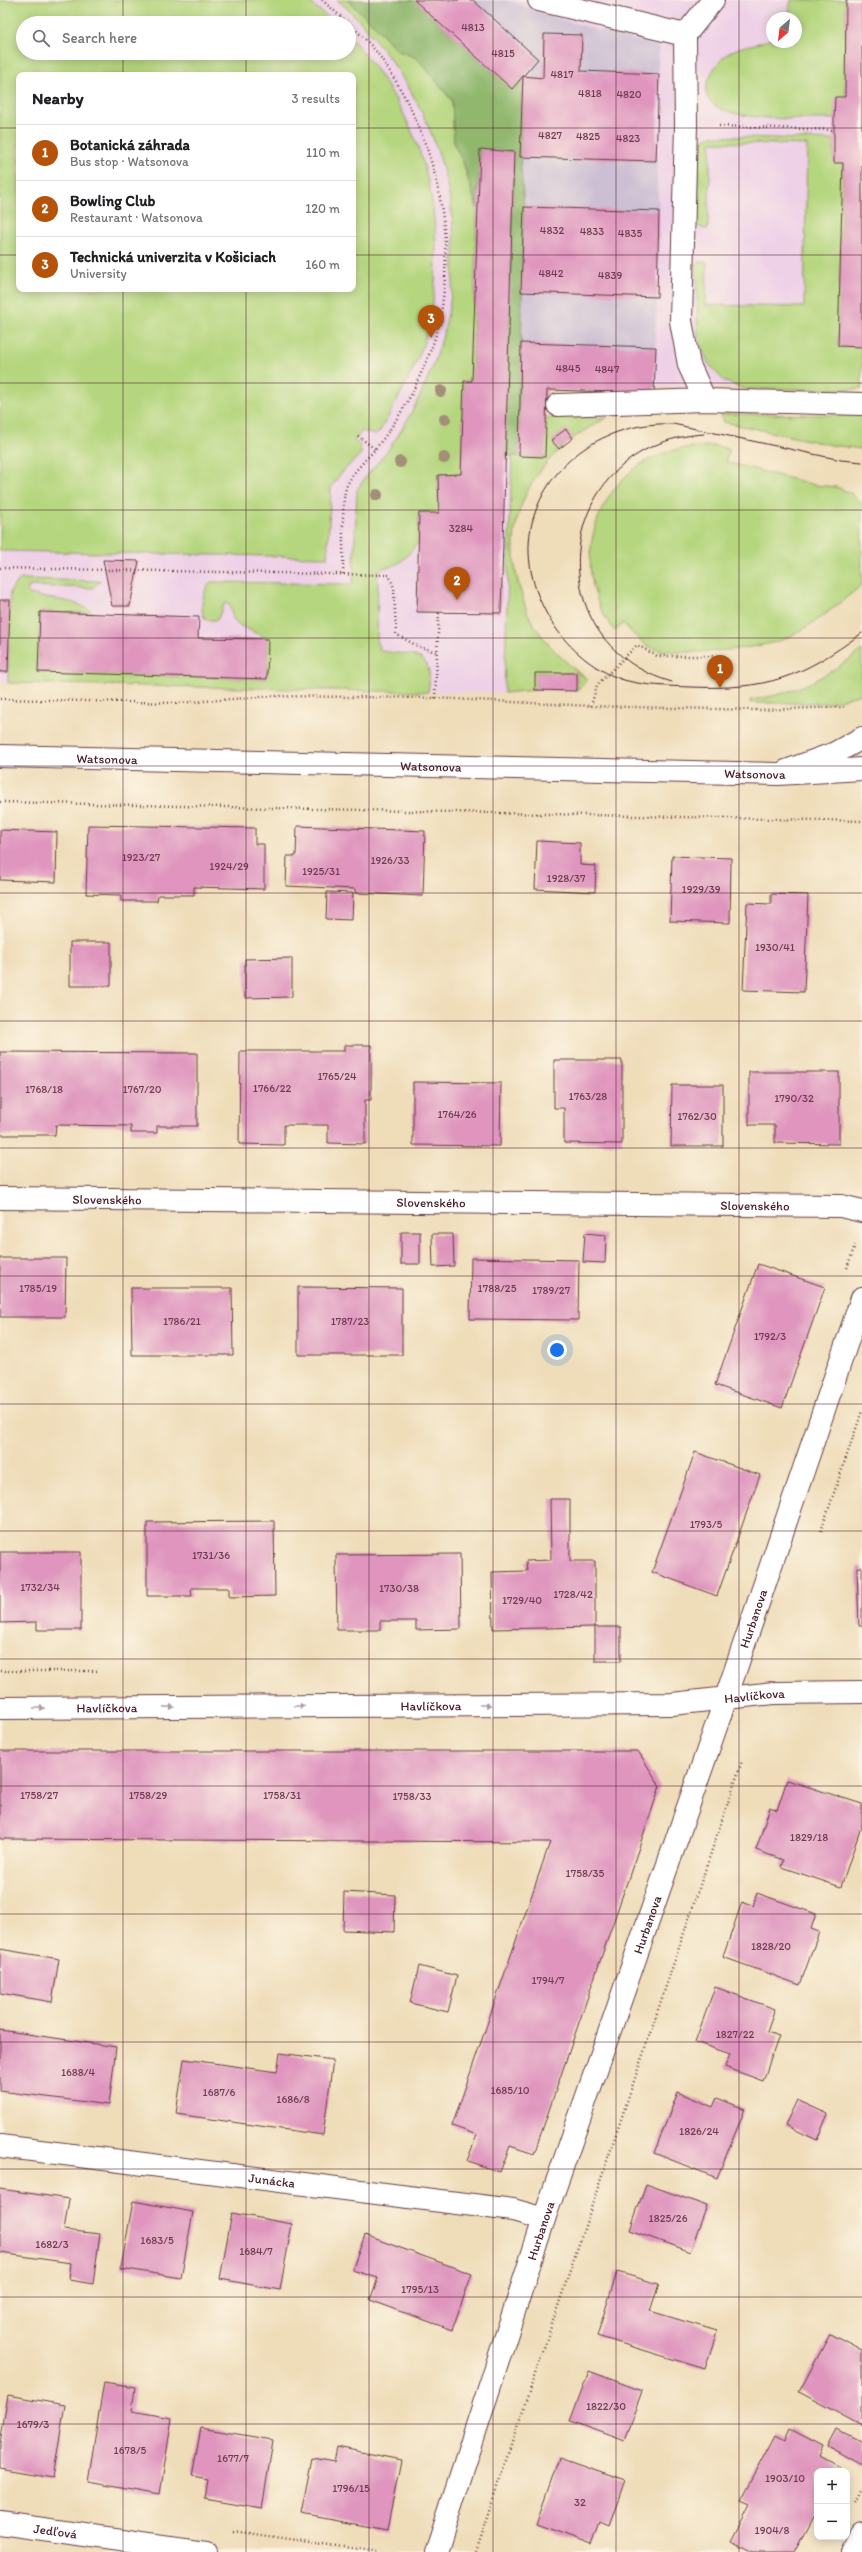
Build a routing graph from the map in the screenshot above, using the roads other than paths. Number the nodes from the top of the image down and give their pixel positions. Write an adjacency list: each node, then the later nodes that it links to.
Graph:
1 (539, 0): 3 (street)
2 (713, 0): 4 (street)
3 (565, 4): 4 (street)
4 (685, 35): 5 (street)
5 (704, 400): 6 (street); 7 (street)
6 (862, 404)
7 (558, 405)
8 (862, 738): 11 (street)
9 (0, 756): 11 (street, Watsonova)
10 (862, 769): 11 (street, Watsonova)
11 (778, 774)
12 (0, 1198): 13 (street, Slovenského)
13 (862, 1211)
14 (862, 1298): 16 (street, Hurbanova)
15 (862, 1692): 16 (street, Havlíčkova)
16 (726, 1698): 17 (street, Havlíčkova, one-way to 16); 19 (street, Hurbanova)
17 (0, 1708)
18 (0, 2146): 19 (street, Junácka)
19 (544, 2219): 23 (street, Hurbanova)
20 (0, 2523): 22 (street, Jedľová)
21 (862, 2535): 24 (street)
22 (206, 2552)
23 (436, 2552)
24 (853, 2552)

